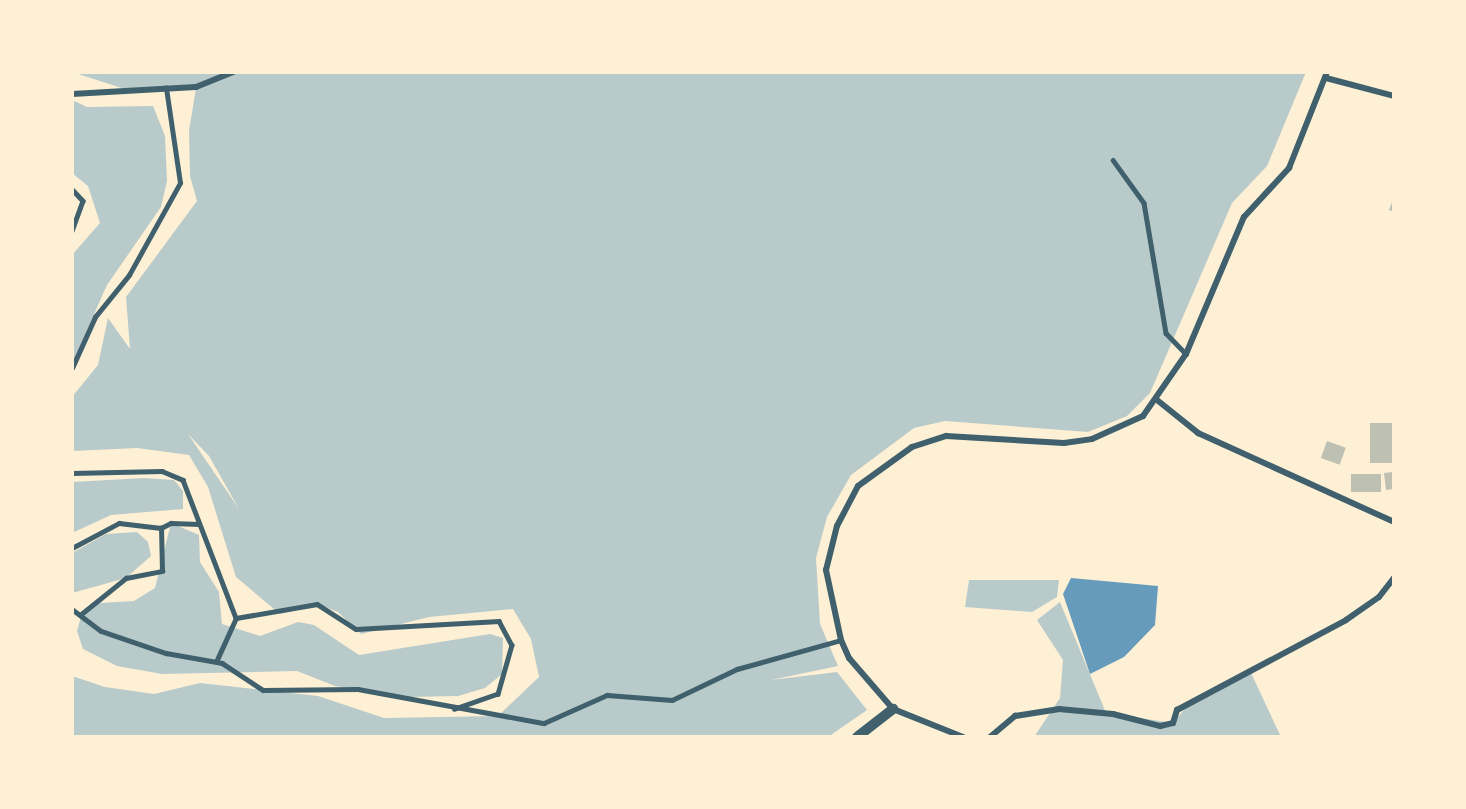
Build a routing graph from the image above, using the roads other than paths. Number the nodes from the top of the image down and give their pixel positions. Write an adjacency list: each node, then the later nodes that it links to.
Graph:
1 (233, 72): 3 (street)
2 (1326, 75): 5 (street); 9 (street)
3 (166, 88): 4 (street); 10 (lane)
4 (72, 94)
5 (1394, 96)
6 (1113, 160): 9 (lane)
7 (72, 189): 8 (lane)
8 (72, 231)
9 (1186, 354): 11 (street)
10 (72, 368)
11 (1157, 400): 13 (street); 21 (street)
12 (72, 473): 14 (lane)
13 (1394, 522)
14 (199, 524): 15 (lane); 20 (lane)
15 (161, 528): 16 (lane); 19 (lane)
16 (72, 548)
17 (1394, 578): 27 (street)
18 (72, 609): 19 (lane)
19 (80, 615): 22 (lane)
20 (236, 618): 22 (lane); 23 (lane)
21 (841, 640): 23 (lane); 24 (street)
22 (216, 662): 23 (lane)
23 (455, 709)
24 (893, 709): 25 (street); 26 (street)
25 (857, 737)
26 (963, 737)
27 (990, 737)

